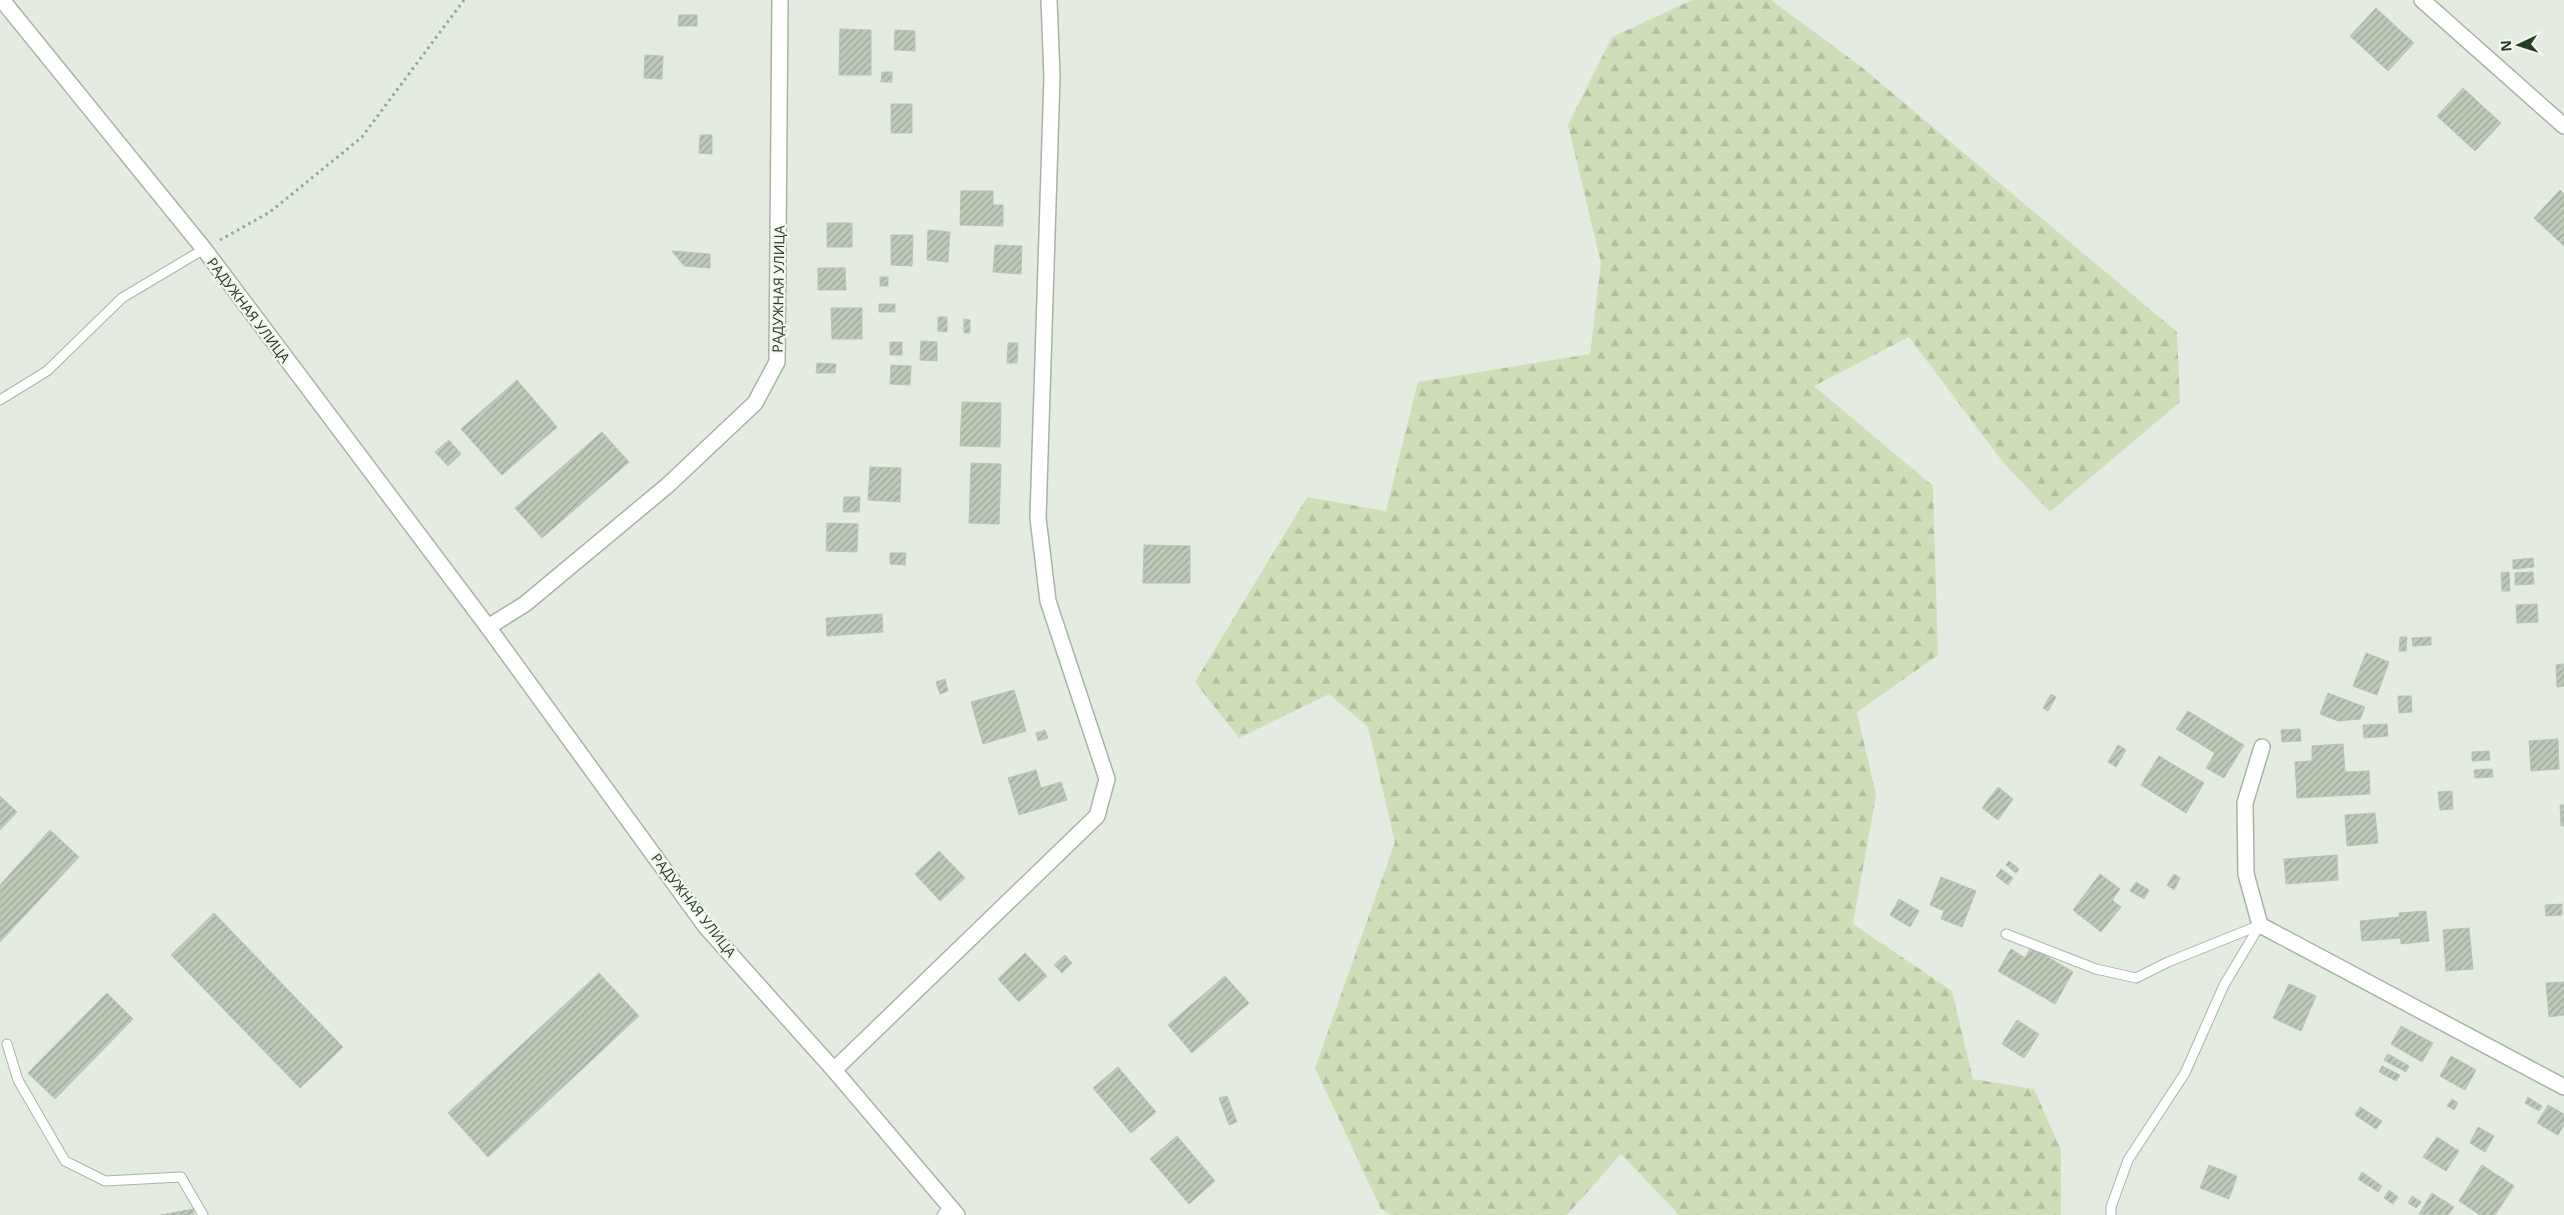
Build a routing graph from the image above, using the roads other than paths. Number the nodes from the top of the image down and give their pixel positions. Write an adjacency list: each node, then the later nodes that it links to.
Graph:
1 (2, 0): 6 (street, РАДУЖНАЯ УЛИЦА)
2 (780, 0): 8 (street, РАДУЖНАЯ УЛИЦА)
3 (1049, 0): 13 (street)
4 (2422, 0): 5 (street)
5 (2564, 126)
6 (204, 249): 7 (lane); 8 (street, РАДУЖНАЯ УЛИЦА)
7 (0, 400)
8 (488, 627): 13 (street, РАДУЖНАЯ УЛИЦА)
9 (2262, 747): 10 (street)
10 (2260, 925): 11 (lane); 14 (street); 17 (lane)
11 (2006, 934)
12 (7, 1044): 16 (lane)
13 (834, 1070): 15 (street, РАДУЖНАЯ УЛИЦА)
14 (2564, 1087)
15 (949, 1212)
16 (203, 1215)
17 (2111, 1215)

